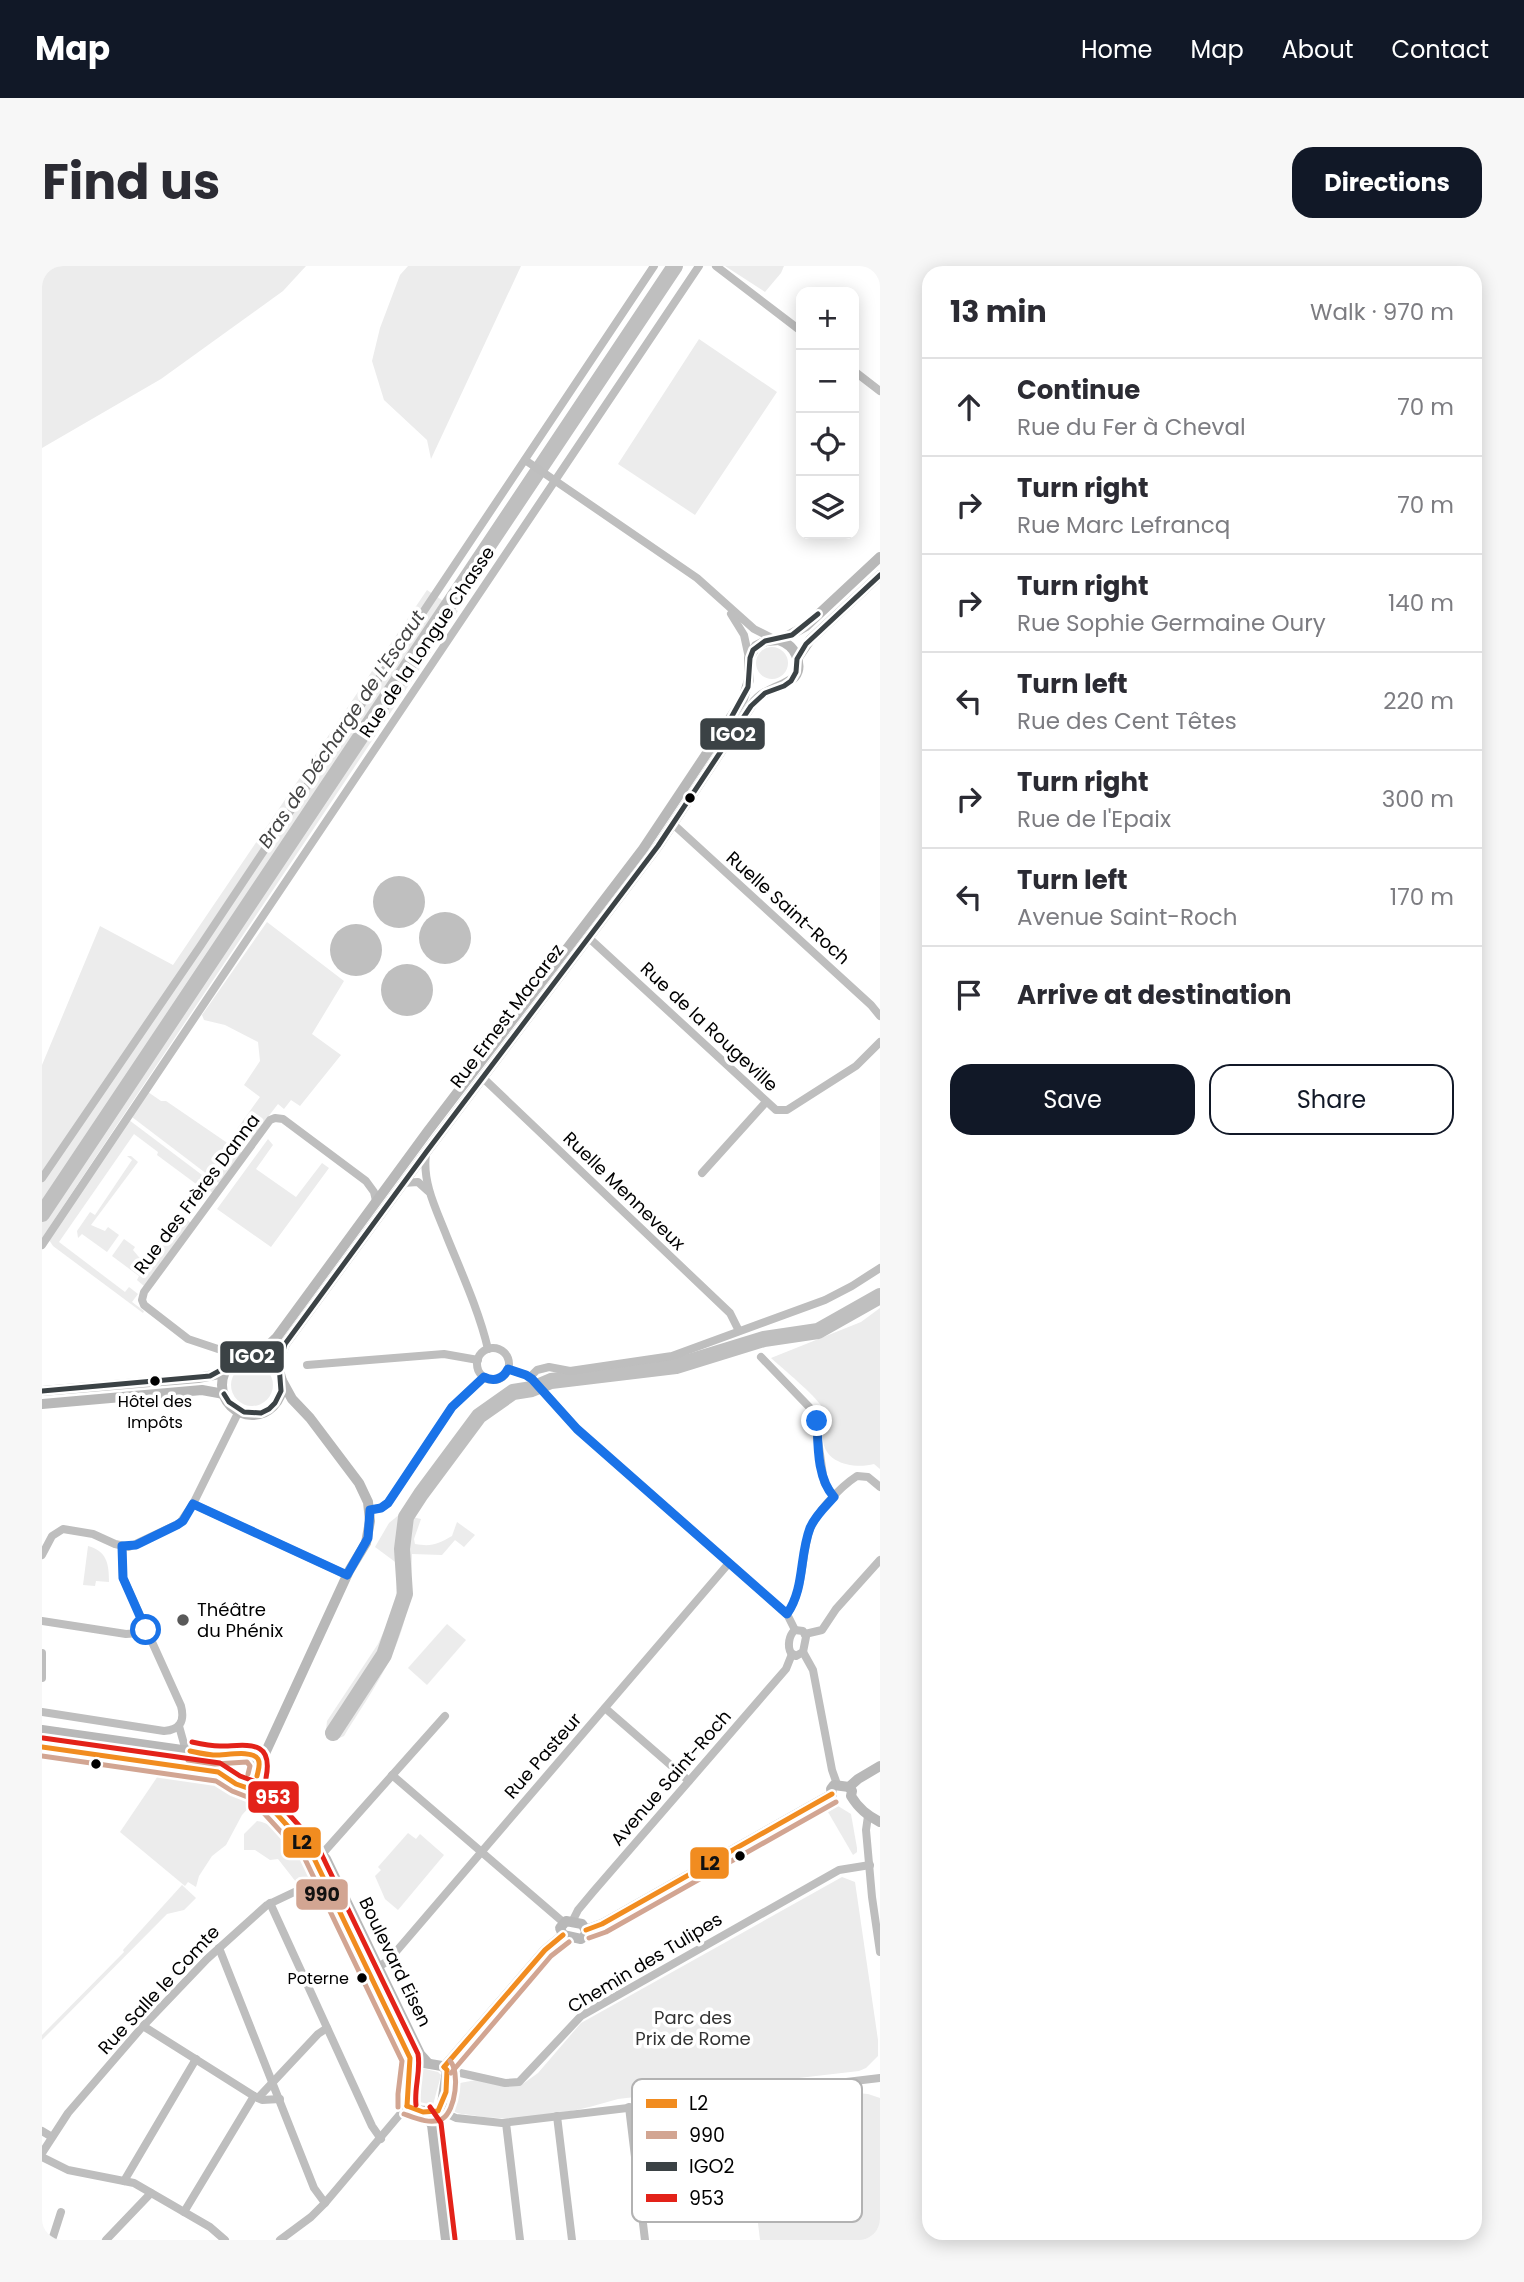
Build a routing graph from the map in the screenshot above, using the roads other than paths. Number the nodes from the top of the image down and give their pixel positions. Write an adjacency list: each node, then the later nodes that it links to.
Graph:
1 (654, 266): 7 (street, Rue de la Longue Chasse)
2 (699, 266): 8 (street, Rue de la Longue Chasse)
3 (716, 266): 4 (street)
4 (796, 327)
5 (859, 375): 6 (street)
6 (880, 391)
7 (525, 460): 8 (street); 25 (street, Rue de la Longue Chasse)
8 (555, 480): 11 (street); 29 (street, Rue de la Longue Chasse)
9 (880, 558): 12 (main road)
10 (880, 575): 14 (main road, Rue Ernest Macarez)
11 (724, 603): 12 (street); 13 (street)
12 (776, 640): 13 (main road); 14 (main road)
13 (749, 658): 15 (main road, Rue Ernest Macarez)
14 (797, 659): 16 (main road, Rue Ernest Macarez)
15 (750, 671): 16 (main road); 28 (main road, Rue Ernest Macarez)
16 (773, 688): 17 (main road, Rue Ernest Macarez)
17 (673, 824): 18 (main road, Rue Ernest Macarez); 19 (street, Ruelle Saint-Roch)
18 (589, 938): 21 (main road, Rue Ernest Macarez); 22 (street, Rue de la Rougeville)
19 (880, 1016)
20 (880, 1042): 22 (street, Rue de la Rougeville)
21 (482, 1077): 23 (main road, Rue Ernest Macarez); 31 (street, Ruelle Menneveux)
22 (766, 1102): 24 (street)
23 (427, 1151): 26 (main road, Rue Ernest Macarez); 27 (street)
24 (702, 1173)
25 (42, 1178)
26 (403, 1183): 27 (street); 39 (main road, Rue Ernest Macarez)
27 (431, 1196): 32 (street)
28 (376, 1201): 33 (main road, Rue Ernest Macarez); 33 (street, Rue des Frères Danna)
29 (42, 1245)
30 (880, 1268): 31 (street)
31 (739, 1331): 41 (street)
32 (488, 1349): 35 (street); 37 (street)
33 (253, 1356): 38 (main road); 39 (main road)
34 (761, 1357): 49 (street)
35 (478, 1360): 36 (street); 40 (street)
36 (307, 1365)
37 (508, 1369): 40 (street); 41 (street)
38 (226, 1370): 42 (main road); 43 (main road)
39 (280, 1375): 45 (main road); 46 (main road)
40 (484, 1377): 51 (street)
41 (532, 1379): 55 (street)
42 (42, 1391)
43 (224, 1394): 44 (main road); 47 (main road)
44 (42, 1404)
45 (275, 1404): 46 (main road); 47 (main road)
46 (295, 1404): 51 (main road)
47 (239, 1411): 50 (street)
48 (880, 1487): 49 (street)
49 (834, 1497): 57 (street)
50 (193, 1504): 52 (street); 56 (street)
51 (370, 1510): 56 (main road)
52 (122, 1546): 53 (street); 59 (street)
53 (42, 1555)
54 (880, 1560): 61 (street)
55 (729, 1563): 57 (street); 66 (street, Rue Pasteur)
56 (347, 1575): 73 (main road)
57 (787, 1614): 60 (street)
58 (42, 1621): 59 (street)
59 (146, 1630): 69 (street)
60 (796, 1630): 61 (street); 64 (street)
61 (805, 1634): 62 (street)
62 (803, 1652): 64 (street); 83 (street)
63 (42, 1653): 65 (street)
64 (792, 1654): 81 (street, Avenue Saint-Roch)
65 (42, 1678)
66 (605, 1708): 81 (street); 87 (street, Rue Pasteur)
67 (42, 1712): 69 (street)
68 (445, 1716): 79 (street)
69 (179, 1726): 75 (street)
70 (42, 1730): 71 (main road)
71 (58, 1732): 72 (street); 75 (main road)
72 (42, 1738)
73 (272, 1738): 76 (main road); 78 (main road)
74 (42, 1747): 80 (main road)
75 (187, 1751): 76 (main road)
76 (240, 1753): 78 (main road); 80 (main road)
77 (880, 1766): 84 (main road)
78 (258, 1772): 82 (main road); 88 (main road, Boulevard Eisen)
79 (391, 1775): 87 (street); 88 (street)
80 (228, 1776): 82 (main road)
81 (689, 1781): 92 (street, Avenue Saint-Roch)
82 (243, 1785): 90 (main road, Boulevard Eisen)
83 (835, 1789): 84 (main road); 93 (main road)
84 (850, 1791): 85 (main road)
85 (868, 1816): 86 (main road); 89 (street)
86 (880, 1822)
87 (480, 1852): 92 (street); 97 (street, Rue Pasteur)
88 (323, 1853): 97 (main road, Boulevard Eisen)
89 (870, 1865): 96 (street); 103 (street, Chemin des Tulipes)
90 (324, 1878): 91 (street, Rue Salle le Comte); 102 (main road, Boulevard Eisen)
91 (270, 1903): 95 (street, Rue Salle le Comte); 99 (street)
92 (568, 1922): 93 (main road); 94 (main road)
93 (586, 1930): 94 (main road)
94 (563, 1936): 103 (main road)
95 (219, 1948): 98 (street, Rue Salle le Comte); 106 (street)
96 (880, 1952)
97 (378, 1968): 101 (main road, Boulevard Eisen)
98 (143, 2026): 100 (street); 118 (street, Rue Salle le Comte)
99 (327, 2028): 106 (street); 119 (street)
100 (197, 2059): 107 (street); 121 (street)
101 (428, 2063): 102 (main road); 103 (main road)
102 (412, 2068): 109 (main road)
103 (446, 2069): 112 (main road)
104 (880, 2078): 105 (street)
105 (862, 2080)
106 (273, 2081): 107 (street); 108 (street)
107 (256, 2097): 108 (street); 125 (street)
108 (280, 2099): 123 (street)
109 (408, 2106): 113 (main road); 119 (street)
110 (629, 2107): 111 (street); 114 (street); 117 (street)
111 (632, 2107)
112 (438, 2111): 113 (main road); 115 (street); 132 (main road)
113 (423, 2112): 131 (main road)
114 (557, 2116): 115 (street); 134 (street)
115 (506, 2123): 133 (street)
116 (42, 2131): 118 (street)
117 (632, 2132)
118 (52, 2137): 120 (street, Rue Salle le Comte)
119 (381, 2139): 123 (street)
120 (42, 2155): 121 (street)
121 (124, 2181): 122 (street)
122 (150, 2193): 125 (street); 128 (street)
123 (325, 2203): 130 (street)
124 (61, 2212): 127 (street)
125 (184, 2212): 129 (street)
126 (643, 2222): 135 (street)
127 (52, 2240)
128 (106, 2240)
129 (225, 2240)
130 (280, 2240)
131 (446, 2240)
132 (453, 2240)
133 (520, 2240)
134 (572, 2240)
135 (645, 2240)

